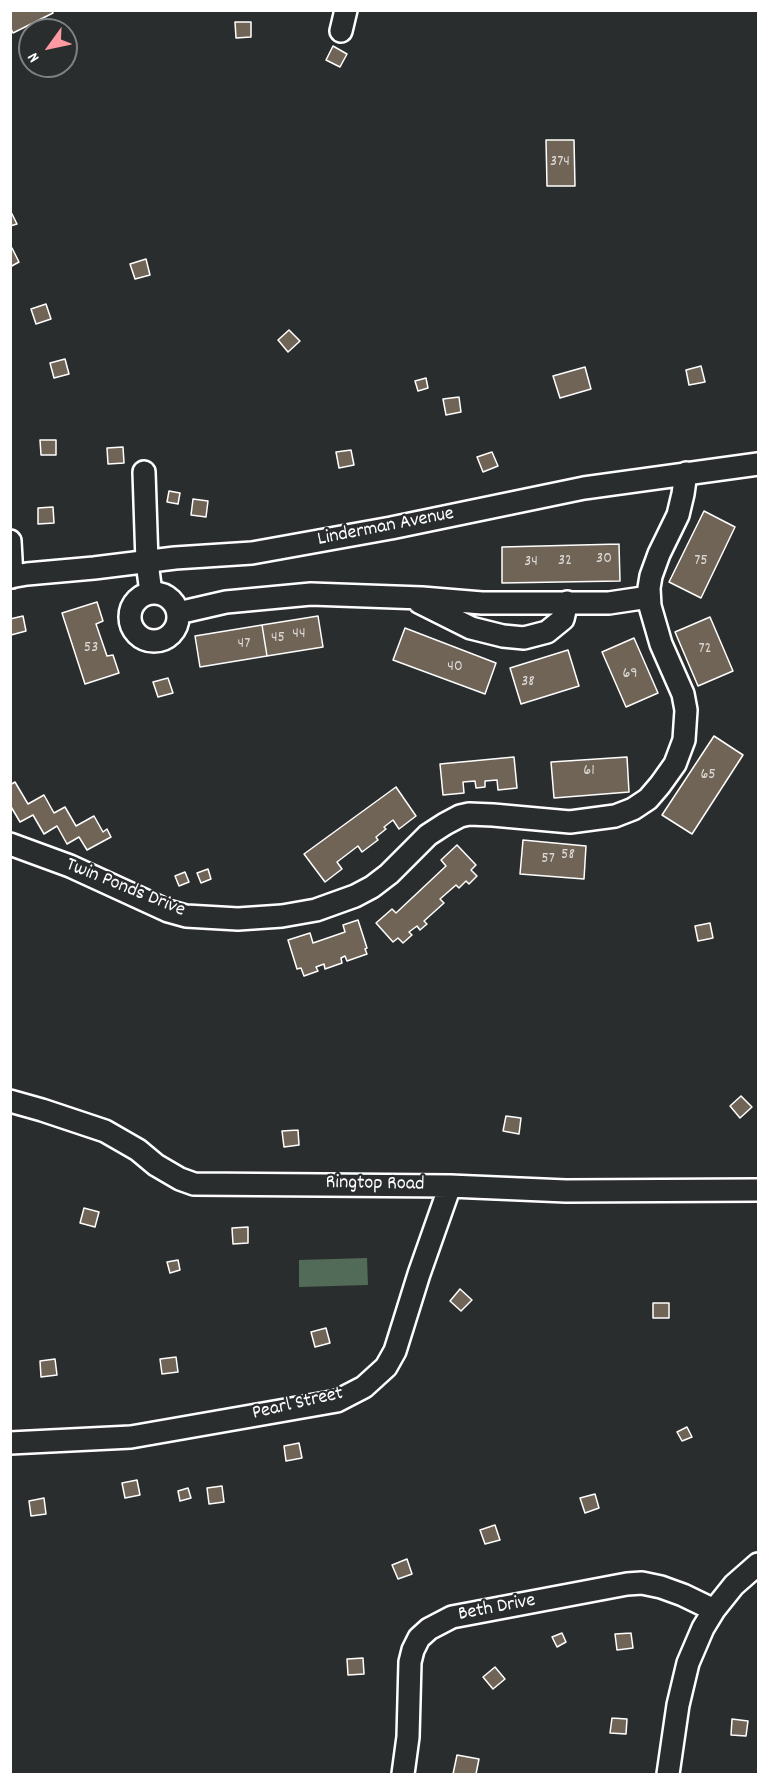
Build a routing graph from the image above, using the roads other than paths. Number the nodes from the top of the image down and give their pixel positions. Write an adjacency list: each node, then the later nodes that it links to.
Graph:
1 (346, 10): 2 (street)
2 (341, 31)
3 (759, 464): 5 (street, Linderman Avenue)
4 (144, 472): 7 (street)
5 (686, 473): 7 (street, Linderman Avenue); 11 (street, Twin Ponds Drive)
6 (10, 541): 8 (street)
7 (147, 562): 8 (street, Linderman Avenue); 9 (street)
8 (11, 577)
9 (150, 593): 13 (street); 13 (street)
10 (409, 597): 12 (street); 12 (street); 13 (street)
11 (649, 597): 12 (street); 14 (street, Twin Ponds Drive)
12 (567, 602)
13 (178, 613)
14 (10, 844)
15 (10, 1101): 16 (street, Ringtop Road)
16 (450, 1186): 17 (street, Ringtop Road); 18 (street, Pearl Street)
17 (759, 1190)
18 (10, 1443)
19 (759, 1564): 20 (street)
20 (714, 1610): 21 (street, Beth Drive); 22 (street)
21 (403, 1774)
22 (668, 1774)

